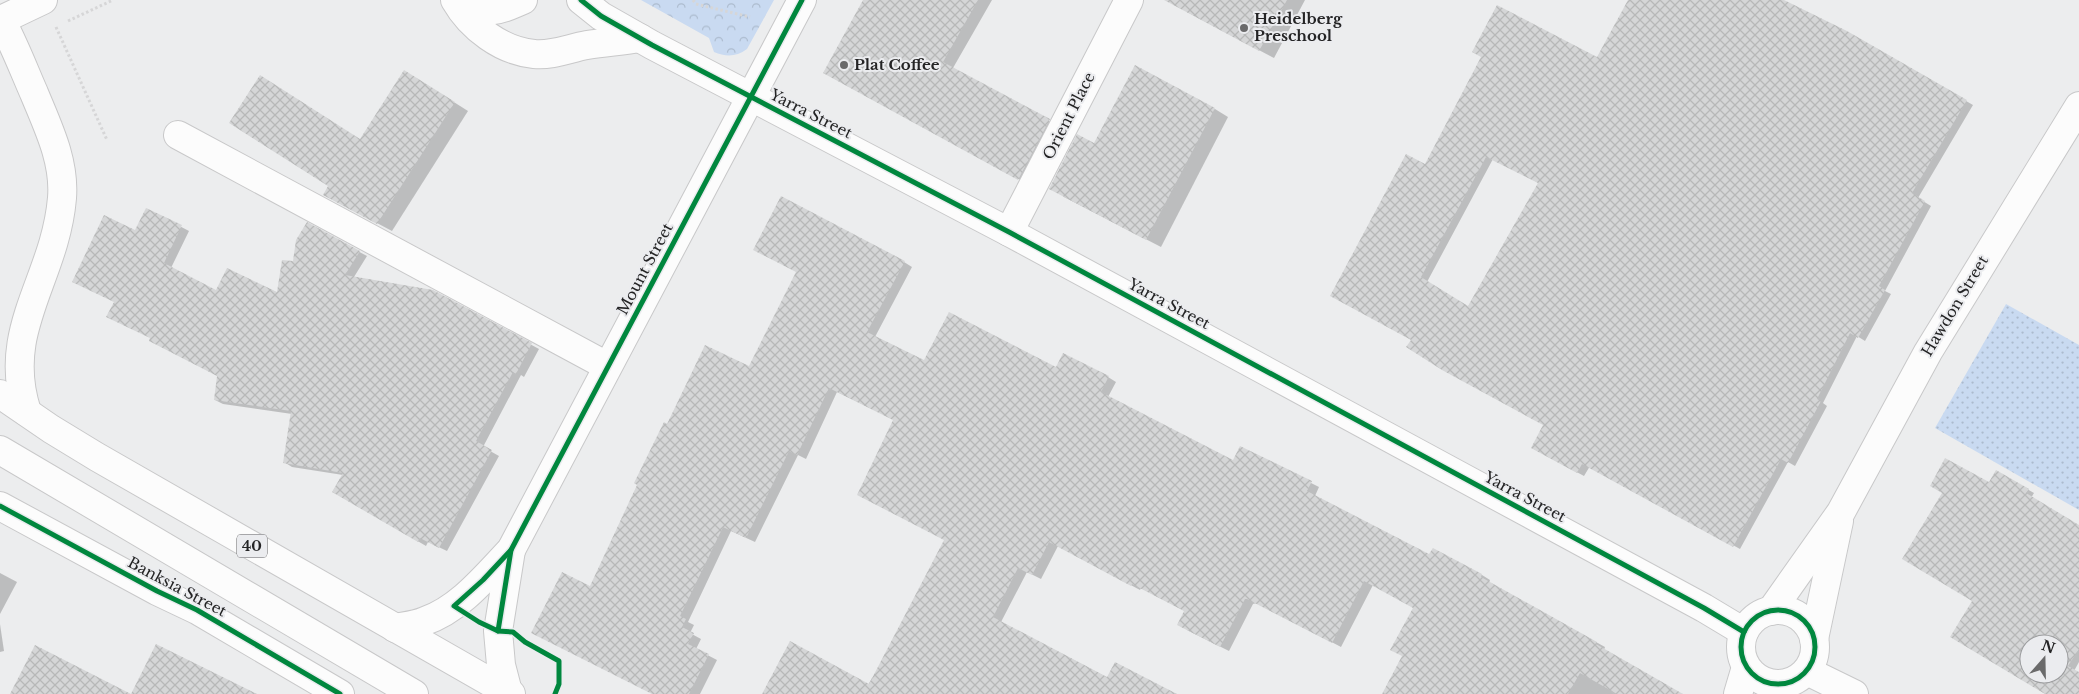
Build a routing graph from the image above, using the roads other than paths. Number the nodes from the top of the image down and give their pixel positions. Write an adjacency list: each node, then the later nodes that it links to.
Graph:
1 (43, 0): 15 (main road)
2 (455, 0): 8 (main road)
3 (460, 0): 4 (main road)
4 (523, 0)
5 (581, 0): 8 (main road, Yarra Street)
6 (802, 0): 9 (main road, Mount Street)
7 (1129, 0): 12 (main road, Orient Place)
8 (640, 38): 9 (main road, Yarra Street)
9 (750, 98): 12 (main road, Yarra Street); 13 (main road, Mount Street)
10 (2079, 106): 18 (main road, Hawdon Street)
11 (178, 135): 13 (main road)
12 (1009, 232): 22 (main road, Yarra Street)
13 (607, 366): 19 (main road, Mount Street)
14 (0, 394): 15 (main road, 40)
15 (27, 412): 21 (main road, 40)
16 (0, 450): 26 (main road, Banksia Street)
17 (0, 506): 29 (main road, Banksia Street)
18 (1841, 512): 20 (main road, Hawdon Street); 23 (main road, Hawdon Street)
19 (511, 550): 21 (main road, Mount Street); 28 (main road, Mount Street)
20 (1771, 611): 22 (main road); 23 (main road)
21 (395, 628): 28 (main road, 40)
22 (1744, 632): 24 (main road)
23 (1814, 639): 25 (main road)
24 (1746, 667): 27 (main road); 31 (main road)
25 (1807, 671): 27 (main road); 32 (main road)
26 (383, 684): 30 (main road, Banksia Street)
27 (1774, 689)
28 (510, 693)
29 (340, 694)
30 (414, 694)
31 (1738, 694)
32 (1854, 694)

